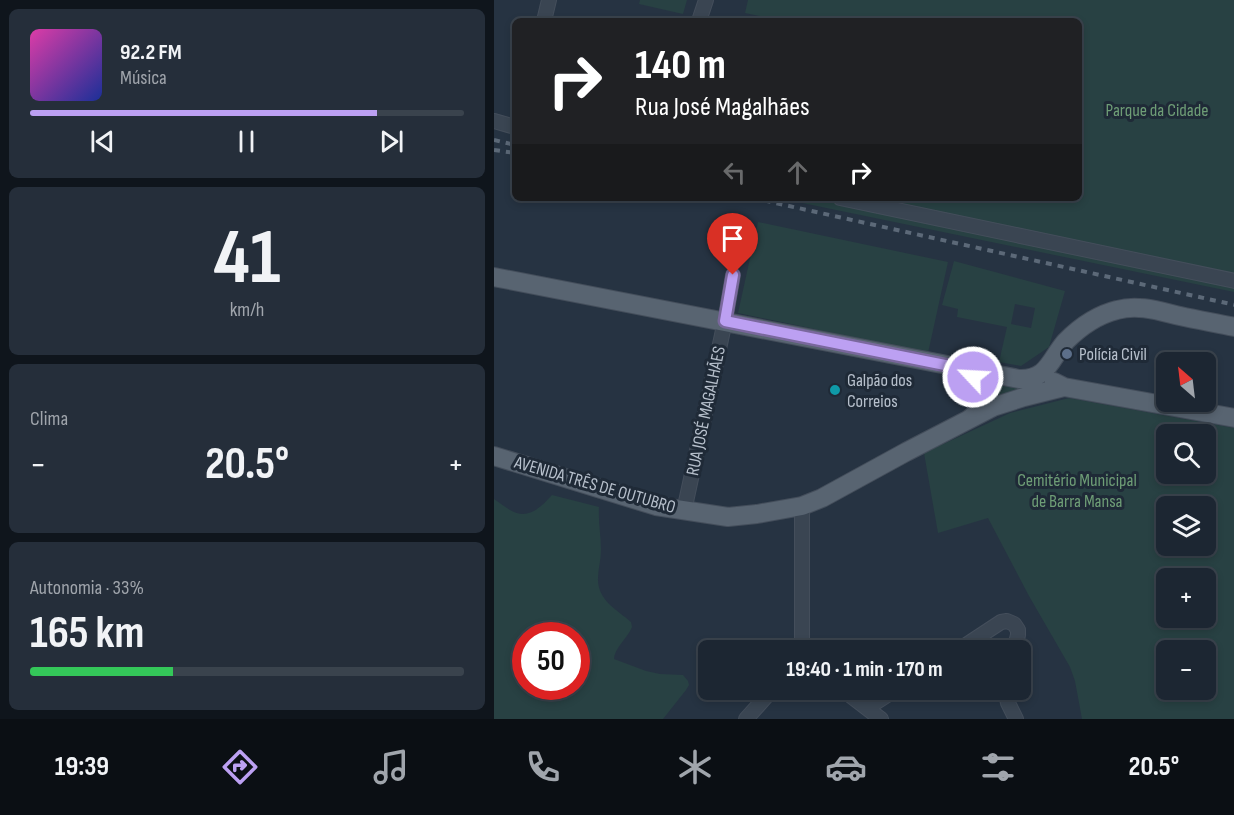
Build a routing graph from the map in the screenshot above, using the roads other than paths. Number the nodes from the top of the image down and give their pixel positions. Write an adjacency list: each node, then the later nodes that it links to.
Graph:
1 (549, 0): 3 (street)
2 (706, 0): 4 (street)
3 (545, 18)
4 (700, 18)
5 (494, 121): 6 (street)
6 (512, 126)
7 (854, 201): 10 (street)
8 (733, 275): 11 (street, RUA JOSÉ MAGALHÃES)
9 (494, 277): 11 (main road)
10 (1235, 281)
11 (725, 321): 14 (main road); 20 (street, RUA JOSÉ MAGALHÃES)
12 (1235, 327): 13 (main road)
13 (1050, 366): 14 (main road); 15 (main road)
14 (966, 369): 17 (main road)
15 (1064, 387): 16 (main road); 17 (main road, AVENIDA TRÊS DE OUTUBRO)
16 (1235, 418)
17 (966, 421): 19 (main road, AVENIDA TRÊS DE OUTUBRO)
18 (494, 456): 20 (main road, AVENIDA TRÊS DE OUTUBRO)
19 (802, 506): 20 (main road, AVENIDA TRÊS DE OUTUBRO); 21 (street)
20 (684, 511)
21 (802, 640)
22 (974, 640): 23 (street)
23 (1016, 640)
24 (763, 700): 30 (street)
25 (765, 700): 31 (street)
26 (856, 700): 29 (street)
27 (880, 700): 29 (street)
28 (1007, 700): 33 (street)
29 (867, 708): 32 (street)
30 (746, 719)
31 (753, 719)
32 (881, 719)
33 (1016, 719)

